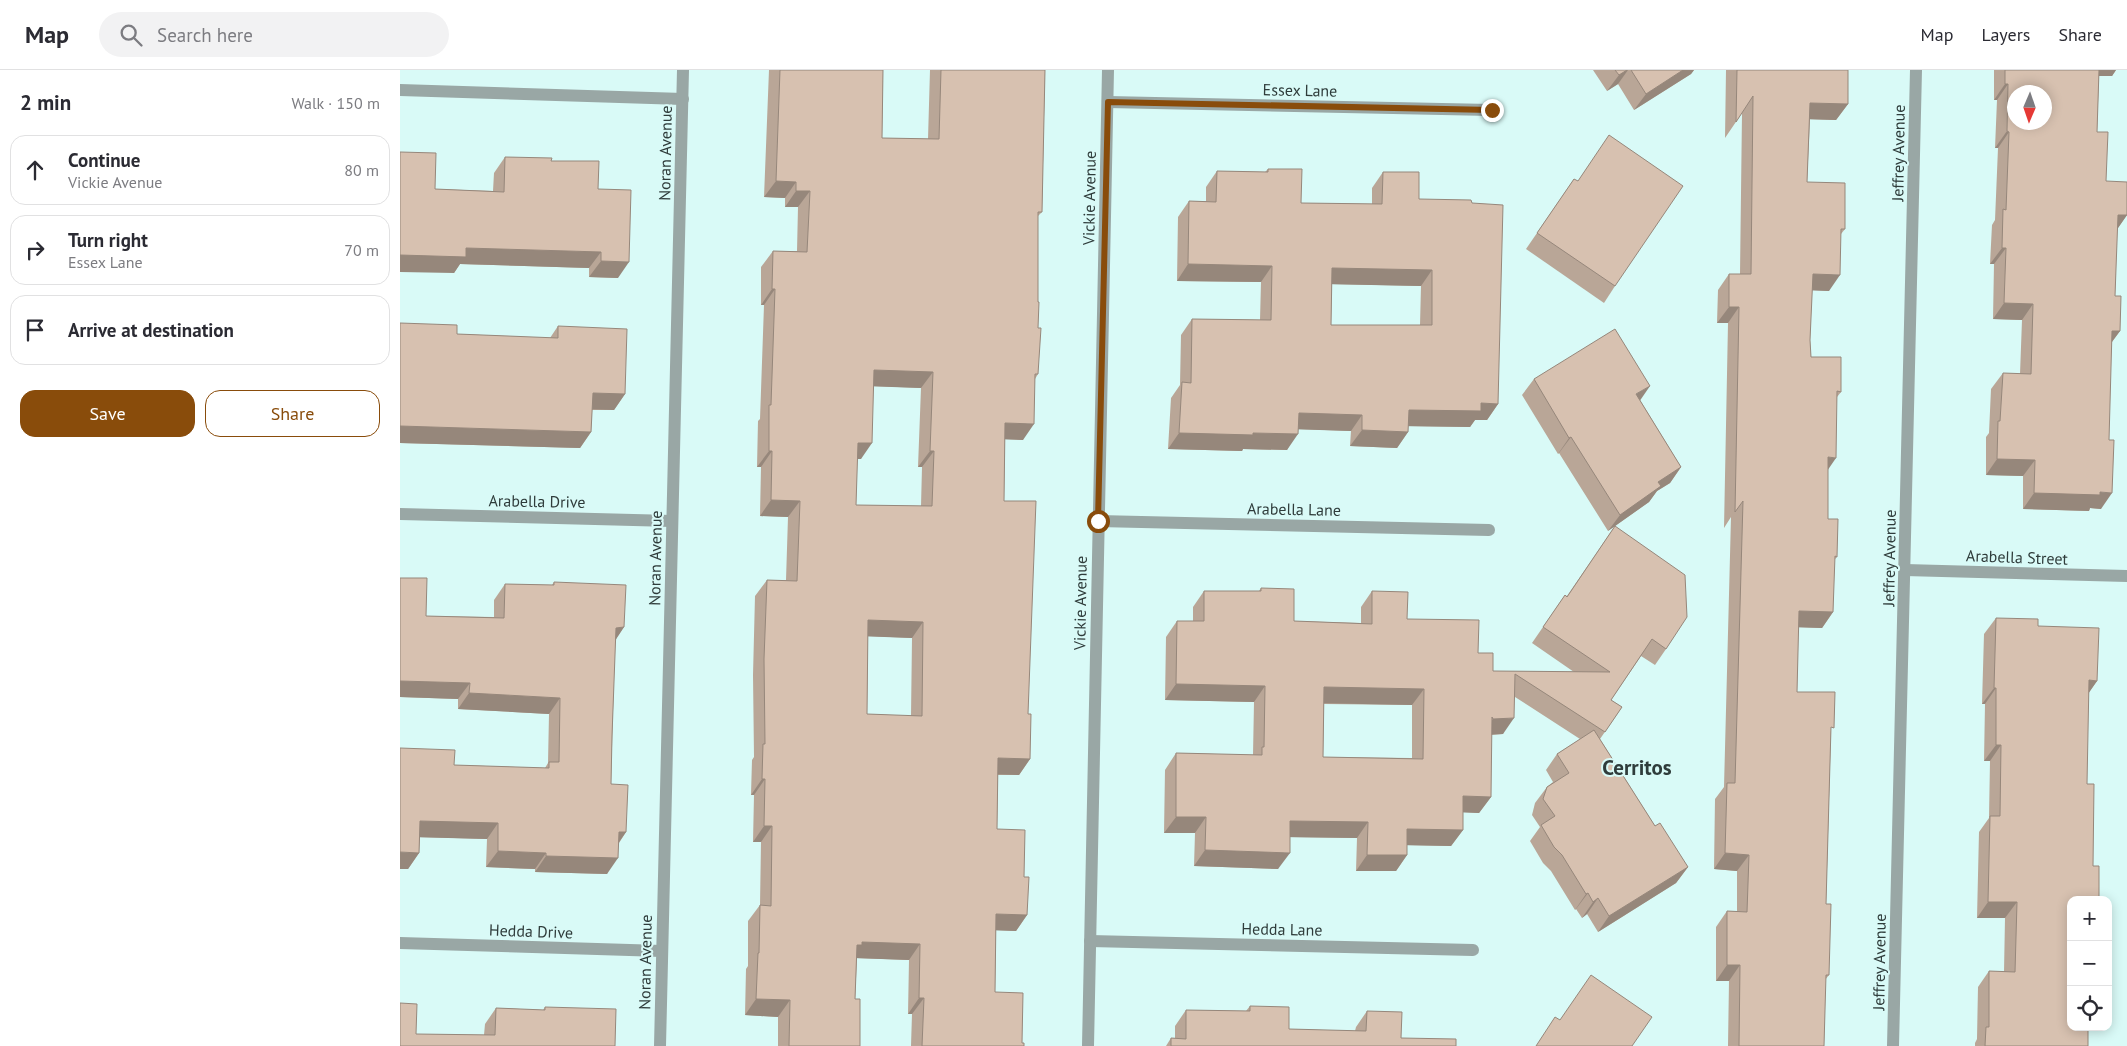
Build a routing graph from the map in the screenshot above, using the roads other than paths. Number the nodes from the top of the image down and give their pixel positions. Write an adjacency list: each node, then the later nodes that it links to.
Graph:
1 (683, 70): 5 (street, Noran Avenue)
2 (1108, 70): 6 (street, Vickie Avenue)
3 (1916, 70): 12 (street, Jeffrey Avenue)
4 (400, 90): 5 (street)
5 (683, 99): 9 (street, Noran Avenue)
6 (1108, 102): 7 (street, Essex Lane); 10 (street, Vickie Avenue)
7 (1492, 110)
8 (400, 514): 9 (street, Arabella Drive)
9 (672, 521): 17 (street, Noran Avenue)
10 (1098, 521): 11 (street, Arabella Lane); 14 (street, Vickie Avenue)
11 (1489, 530)
12 (1905, 570): 13 (street, Arabella Street); 20 (street, Jeffrey Avenue)
13 (2127, 576)
14 (1090, 941): 16 (street, Hedda Lane); 19 (street, Vickie Avenue)
15 (400, 943): 17 (street, Hedda Drive)
16 (1473, 950)
17 (662, 951): 18 (street, Noran Avenue)
18 (660, 1046)
19 (1088, 1046)
20 (1893, 1046)

